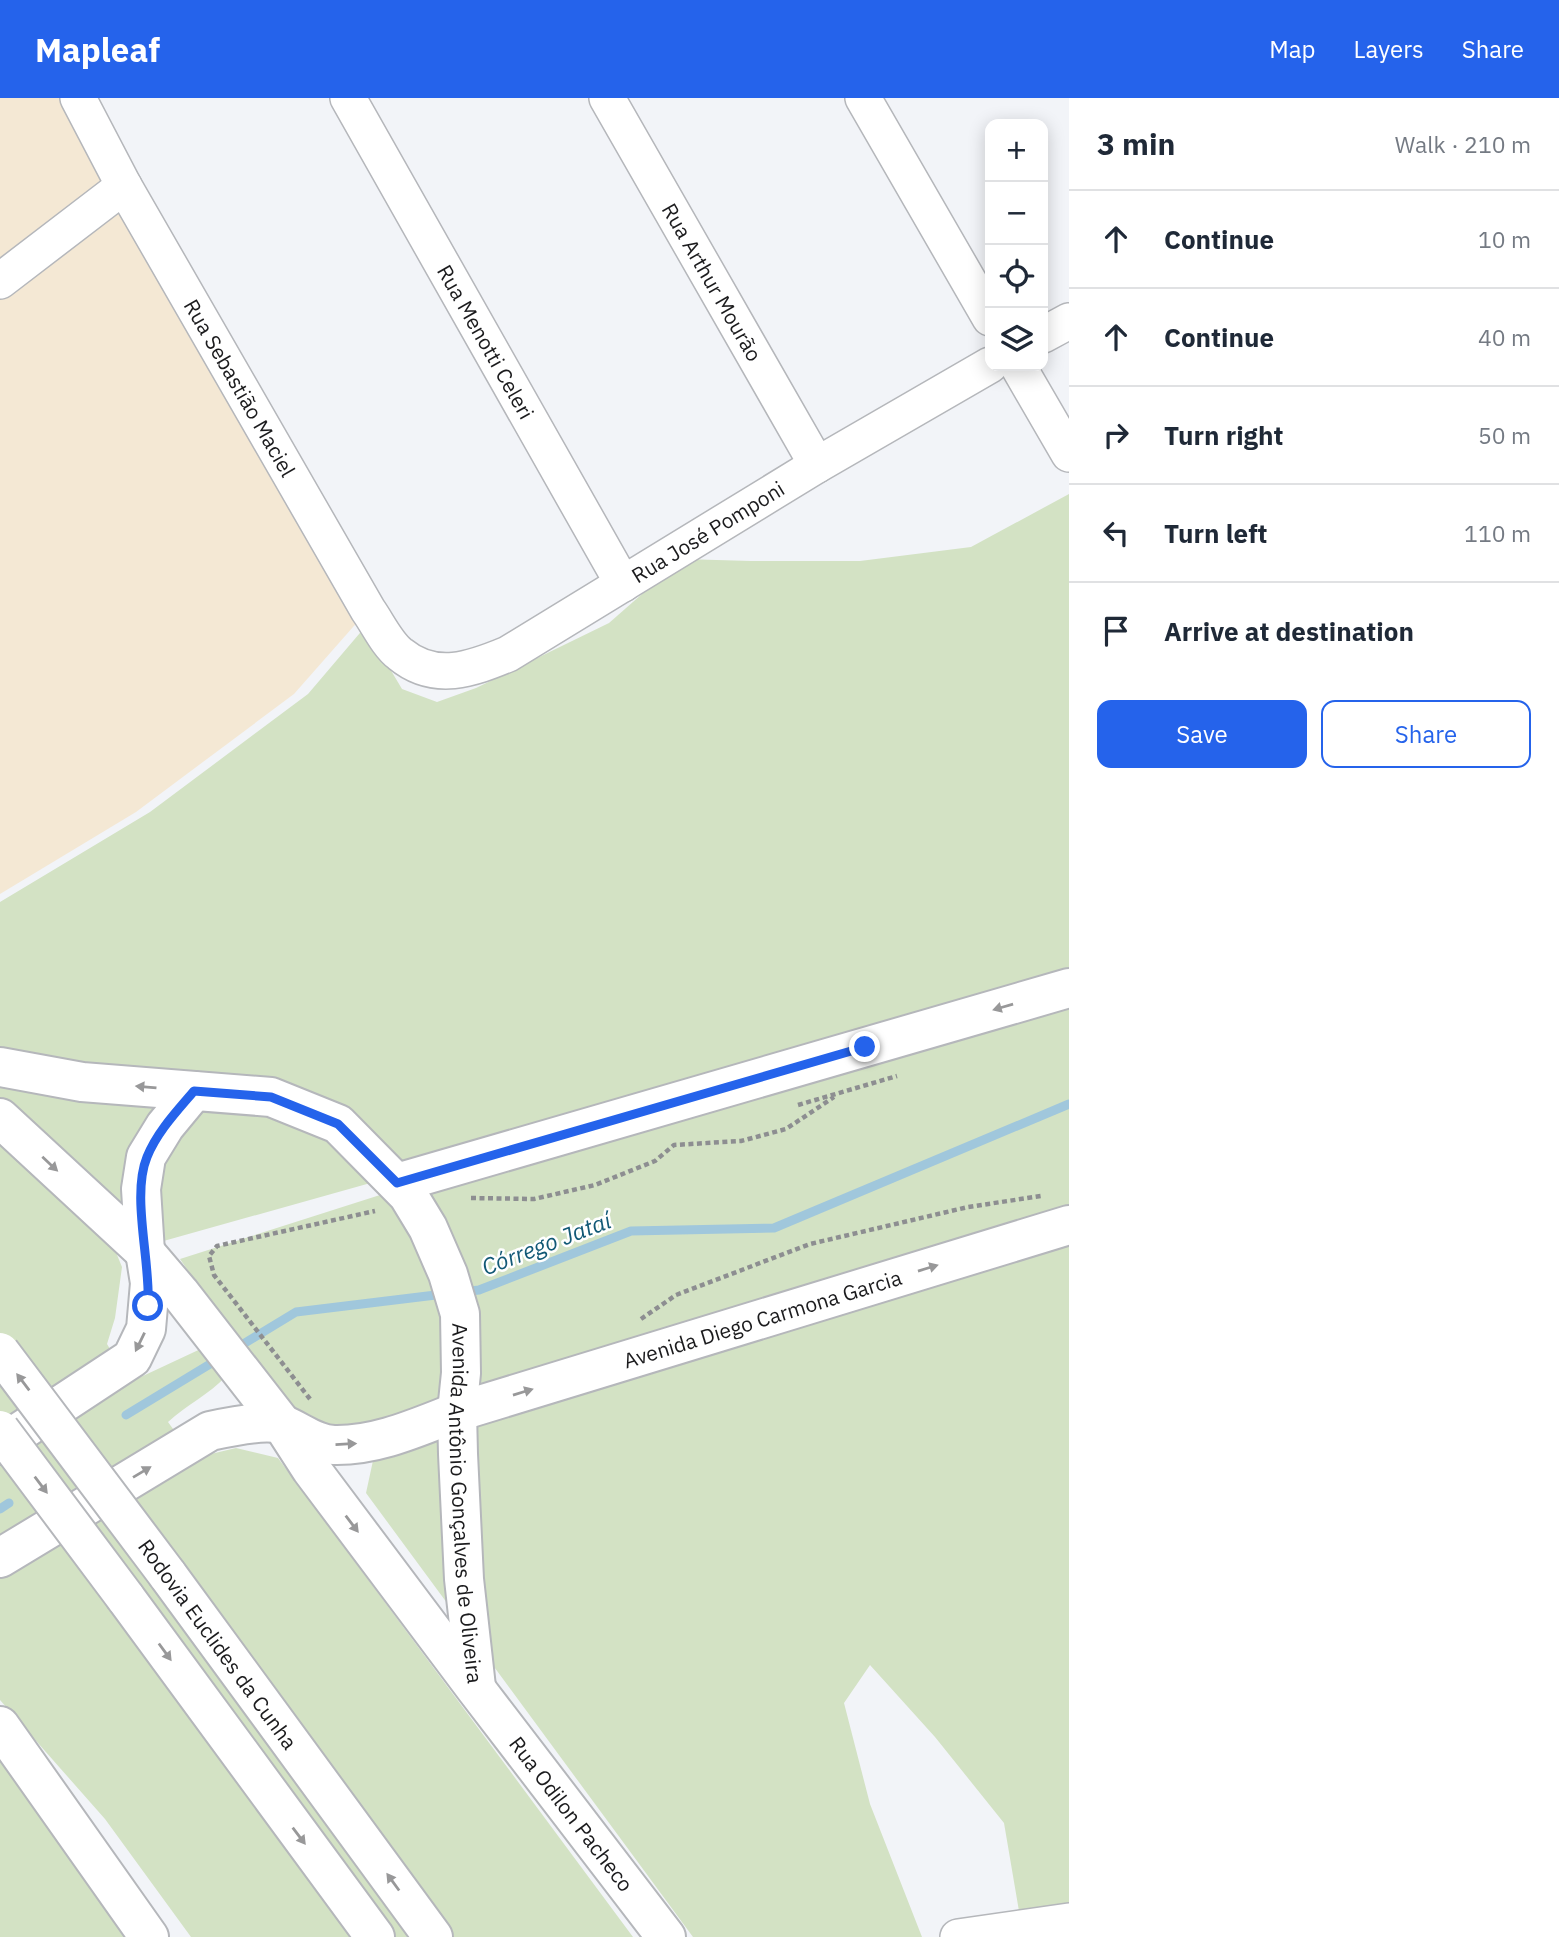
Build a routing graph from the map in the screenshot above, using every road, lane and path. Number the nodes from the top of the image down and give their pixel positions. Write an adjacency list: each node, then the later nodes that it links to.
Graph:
1 (78, 98): 5 (street, Rua Sebastião Maciel)
2 (348, 98): 14 (street, Rua Menotti Celeri)
3 (607, 98): 13 (street, Rua Arthur Mourão)
4 (863, 98): 7 (street)
5 (124, 186): 6 (street); 15 (street, Rua Sebastião Maciel)
6 (0, 281)
7 (985, 309)
8 (1069, 321): 9 (street)
9 (1048, 332)
10 (985, 368): 13 (street, Rua José Pomponi)
11 (1021, 371): 12 (street)
12 (1069, 454)
13 (817, 465): 14 (street, Rua José Pomponi)
14 (623, 584): 15 (street, Rua José Pomponi)
15 (419, 666)
16 (1069, 988): 21 (main road, one-way to 21)
17 (0, 1067): 18 (main road, Avenida Antônio Gonçalves de Oliveira, one-way to 17)
18 (194, 1091): 21 (main road, Avenida Antônio Gonçalves de Oliveira); 25 (main road)
19 (840, 1093): 23 (path)
20 (0, 1118): 25 (main road, Avenida Antônio Gonçalves de Oliveira, one-way to 25)
21 (397, 1183): 30 (main road, Avenida Antônio Gonçalves de Oliveira)
22 (1044, 1196): 27 (path)
23 (470, 1198)
24 (1069, 1225): 30 (main road, Avenida Diego Carmona Garcia, one-way to 24)
25 (145, 1252): 31 (main road, Avenida Antônio Gonçalves de Oliveira); 33 (main road, one-way to 33)
26 (238, 1306): 28 (path)
27 (639, 1321)
28 (270, 1346)
29 (0, 1352): 40 (main road, Rodovia Euclides da Cunha, one-way to 29, bridge)
30 (457, 1412): 31 (main road, Avenida Diego Carmona Garcia, one-way to 30); 35 (main road, Avenida Antônio Gonçalves de Oliveira)
31 (282, 1424): 34 (main road, one-way to 31); 35 (main road, Avenida Antônio Gonçalves de Oliveira, one-way to 35)
32 (0, 1430): 39 (main road, one-way to 39, bridge)
33 (0, 1445)
34 (0, 1558)
35 (476, 1689): 41 (main road, Rua Odilon Pacheco)
36 (0, 1726): 38 (main road)
37 (1069, 1921): 42 (street)
38 (149, 1937)
39 (375, 1937)
40 (433, 1937)
41 (667, 1937)
42 (958, 1937)

